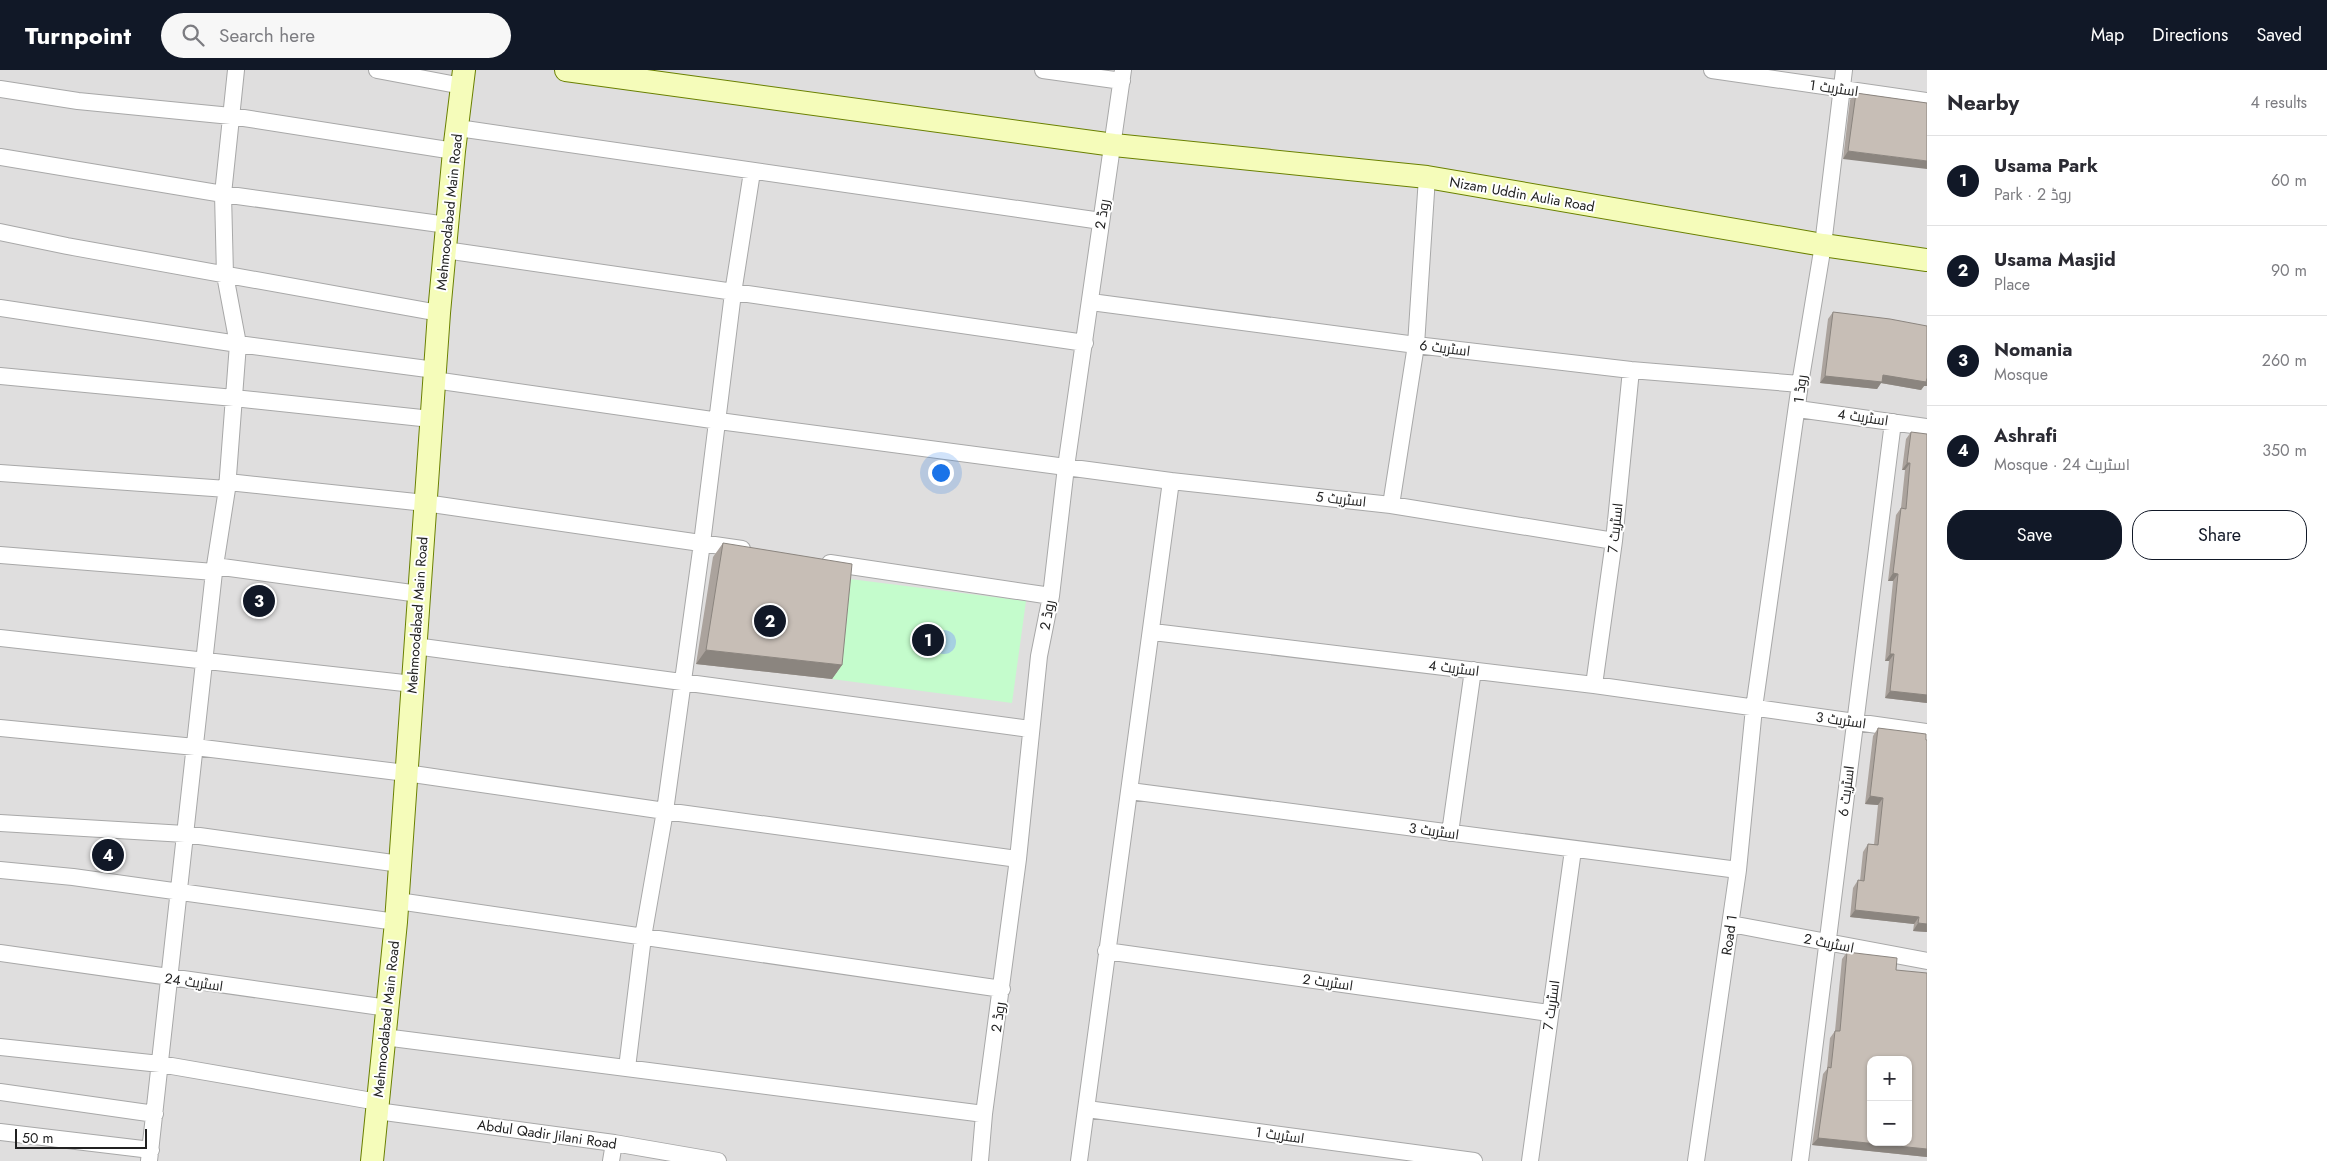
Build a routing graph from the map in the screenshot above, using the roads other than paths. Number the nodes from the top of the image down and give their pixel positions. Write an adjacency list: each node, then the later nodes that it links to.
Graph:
1 (236, 70): 12 (street)
2 (377, 70): 8 (street)
3 (566, 70): 14 (main road, Nizam Uddin Aulia Road)
4 (1042, 70): 7 (street)
5 (1712, 70): 10 (street, اسٹریٹ 1)
6 (1844, 70): 10 (street, روڈ 1)
7 (1123, 75): 14 (street, روڈ 2)
8 (463, 78): 13 (main road, Mehmoodabad Main Road)
9 (0, 89): 12 (street)
10 (1841, 89): 11 (street, اسٹریٹ 1); 23 (street, روڈ 1)
11 (1927, 100)
12 (231, 116): 15 (street); 19 (street)
13 (458, 128): 15 (main road, Mehmoodabad Main Road); 17 (street)
14 (1114, 145): 18 (main road, Nizam Uddin Aulia Road); 20 (street, روڈ 2)
15 (454, 151): 21 (main road, Mehmoodabad Main Road)
16 (0, 157): 19 (street)
17 (752, 172): 20 (street); 27 (street)
18 (1427, 178): 23 (main road, Nizam Uddin Aulia Road); 33 (street)
19 (223, 194): 21 (street); 26 (street)
20 (1101, 221): 28 (street, روڈ 2)
21 (447, 225): 24 (main road, Mehmoodabad Main Road)
22 (0, 232): 26 (street)
23 (1824, 245): 25 (main road, Nizam Uddin Aulia Road); 37 (street, روڈ 1)
24 (446, 250): 27 (street); 30 (main road, Mehmoodabad Main Road)
25 (1927, 260)
26 (225, 275): 30 (street); 32 (street)
27 (733, 293): 31 (street); 41 (street)
28 (1091, 302): 31 (street, روڈ 2); 33 (street, اسٹریٹ 6)
29 (0, 308): 32 (street, اسٹریٹ 5)
30 (439, 313): 35 (main road, Mehmoodabad Main Road)
31 (1084, 343): 44 (street, روڈ 2)
32 (238, 344): 35 (street, اسٹریٹ 5); 38 (street)
33 (1416, 345): 34 (street, اسٹریٹ 6); 49 (street)
34 (1631, 370): 37 (street, اسٹریٹ 6); 50 (street, اسٹریٹ 7)
35 (434, 375): 40 (main road, Mehmoodabad Main Road); 41 (street, اسٹریٹ 5)
36 (0, 376): 38 (street)
37 (1800, 384): 39 (street, روڈ 1)
38 (234, 398): 40 (street); 47 (street)
39 (1798, 409): 42 (street, اسٹریٹ 4); 66 (street, روڈ 1)
40 (431, 419): 48 (main road, Mehmoodabad Main Road)
41 (719, 421): 44 (street, اسٹریٹ 5); 51 (street)
42 (1893, 422): 43 (street, اسٹریٹ 4); 67 (street, اسٹریٹ 6)
43 (1927, 427)
44 (1066, 467): 46 (street, اسٹریٹ 5); 57 (street, روڈ 2)
45 (0, 473): 47 (street)
46 (1171, 481): 49 (street, اسٹریٹ 5); 58 (street)
47 (228, 485): 48 (street); 55 (street)
48 (425, 503): 51 (street); 56 (main road, Mehmoodabad Main Road)
49 (1392, 505): 50 (street, اسٹریٹ 5)
50 (1614, 541): 65 (street, اسٹریٹ 7)
51 (702, 543): 52 (street); 63 (street)
52 (760, 552)
53 (0, 555): 55 (street)
54 (818, 561): 57 (street)
55 (215, 569): 56 (street); 61 (street)
56 (419, 594): 60 (main road, Mehmoodabad Main Road)
57 (1051, 596): 69 (street, روڈ 2)
58 (1152, 632): 62 (street, اسٹریٹ 4); 73 (street)
59 (0, 638): 61 (street)
60 (415, 646): 63 (street); 64 (main road, Mehmoodabad Main Road)
61 (204, 661): 64 (street); 71 (street)
62 (1473, 670): 65 (street, اسٹریٹ 4); 76 (street)
63 (682, 683): 69 (street); 74 (street)
64 (413, 684): 72 (main road, Mehmoodabad Main Road)
65 (1594, 685): 66 (street, اسٹریٹ 4)
66 (1754, 708): 67 (street, اسٹریٹ 3); 82 (street, Road 1)
67 (1855, 721): 70 (street, اسٹریٹ 3); 87 (street, اسٹریٹ 6)
68 (0, 728): 71 (street)
69 (1030, 729): 79 (street, روڈ 2)
70 (1927, 732)
71 (195, 747): 72 (street); 77 (street)
72 (406, 773): 74 (street); 80 (main road, Mehmoodabad Main Road)
73 (1130, 791): 76 (street, اسٹریٹ 3); 88 (street)
74 (665, 811): 79 (street); 86 (street)
75 (0, 823): 77 (street)
76 (1450, 833): 78 (street, اسٹریٹ 3)
77 (185, 834): 80 (street); 83 (street)
78 (1573, 850): 82 (street, اسٹریٹ 3); 94 (street, اسٹریٹ 7)
79 (1018, 860): 92 (street, روڈ 2)
80 (400, 864): 84 (main road, Mehmoodabad Main Road)
81 (0, 870): 83 (street)
82 (1738, 870): 85 (street, Road 1)
83 (179, 891): 84 (street); 91 (street)
84 (397, 912): 86 (street); 93 (main road, Mehmoodabad Main Road)
85 (1731, 924): 87 (street, اسٹریٹ 2); 114 (street, Road 1)
86 (643, 938): 92 (street); 98 (street)
87 (1827, 943): 90 (street, اسٹریٹ 2); 115 (street, اسٹریٹ 6)
88 (1106, 951): 94 (street, اسٹریٹ 2); 101 (street)
89 (0, 954): 91 (street, اسٹریٹ 24)
90 (1927, 961)
91 (169, 979): 93 (street, اسٹریٹ 24); 97 (street)
92 (1002, 989): 103 (street, روڈ 2)
93 (388, 1008): 95 (main road, Mehmoodabad Main Road)
94 (1549, 1013): 113 (street, اسٹریٹ 7)
95 (384, 1038): 98 (street); 100 (main road, Mehmoodabad Main Road)
96 (0, 1047): 97 (street, Abdul Qadir Jilani Road)
97 (160, 1064): 100 (street, Abdul Qadir Jilani Road); 102 (street)
98 (627, 1068): 103 (street)
99 (0, 1092): 102 (street)
100 (377, 1107): 105 (street, Abdul Qadir Jilani Road); 107 (main road, Mehmoodabad Main Road)
101 (1087, 1109): 111 (street); 112 (street, اسٹریٹ 1)
102 (155, 1114): 106 (street)
103 (984, 1114): 110 (street, روڈ 2)
104 (0, 1132): 106 (street)
105 (614, 1143): 108 (street); 109 (street, Abdul Qadir Jilani Road)
106 (150, 1155)
107 (372, 1161)
108 (611, 1161)
109 (718, 1161)
110 (980, 1161)
111 (1079, 1161)
112 (1474, 1161)
113 (1530, 1161)
114 (1696, 1161)
115 (1800, 1161)

